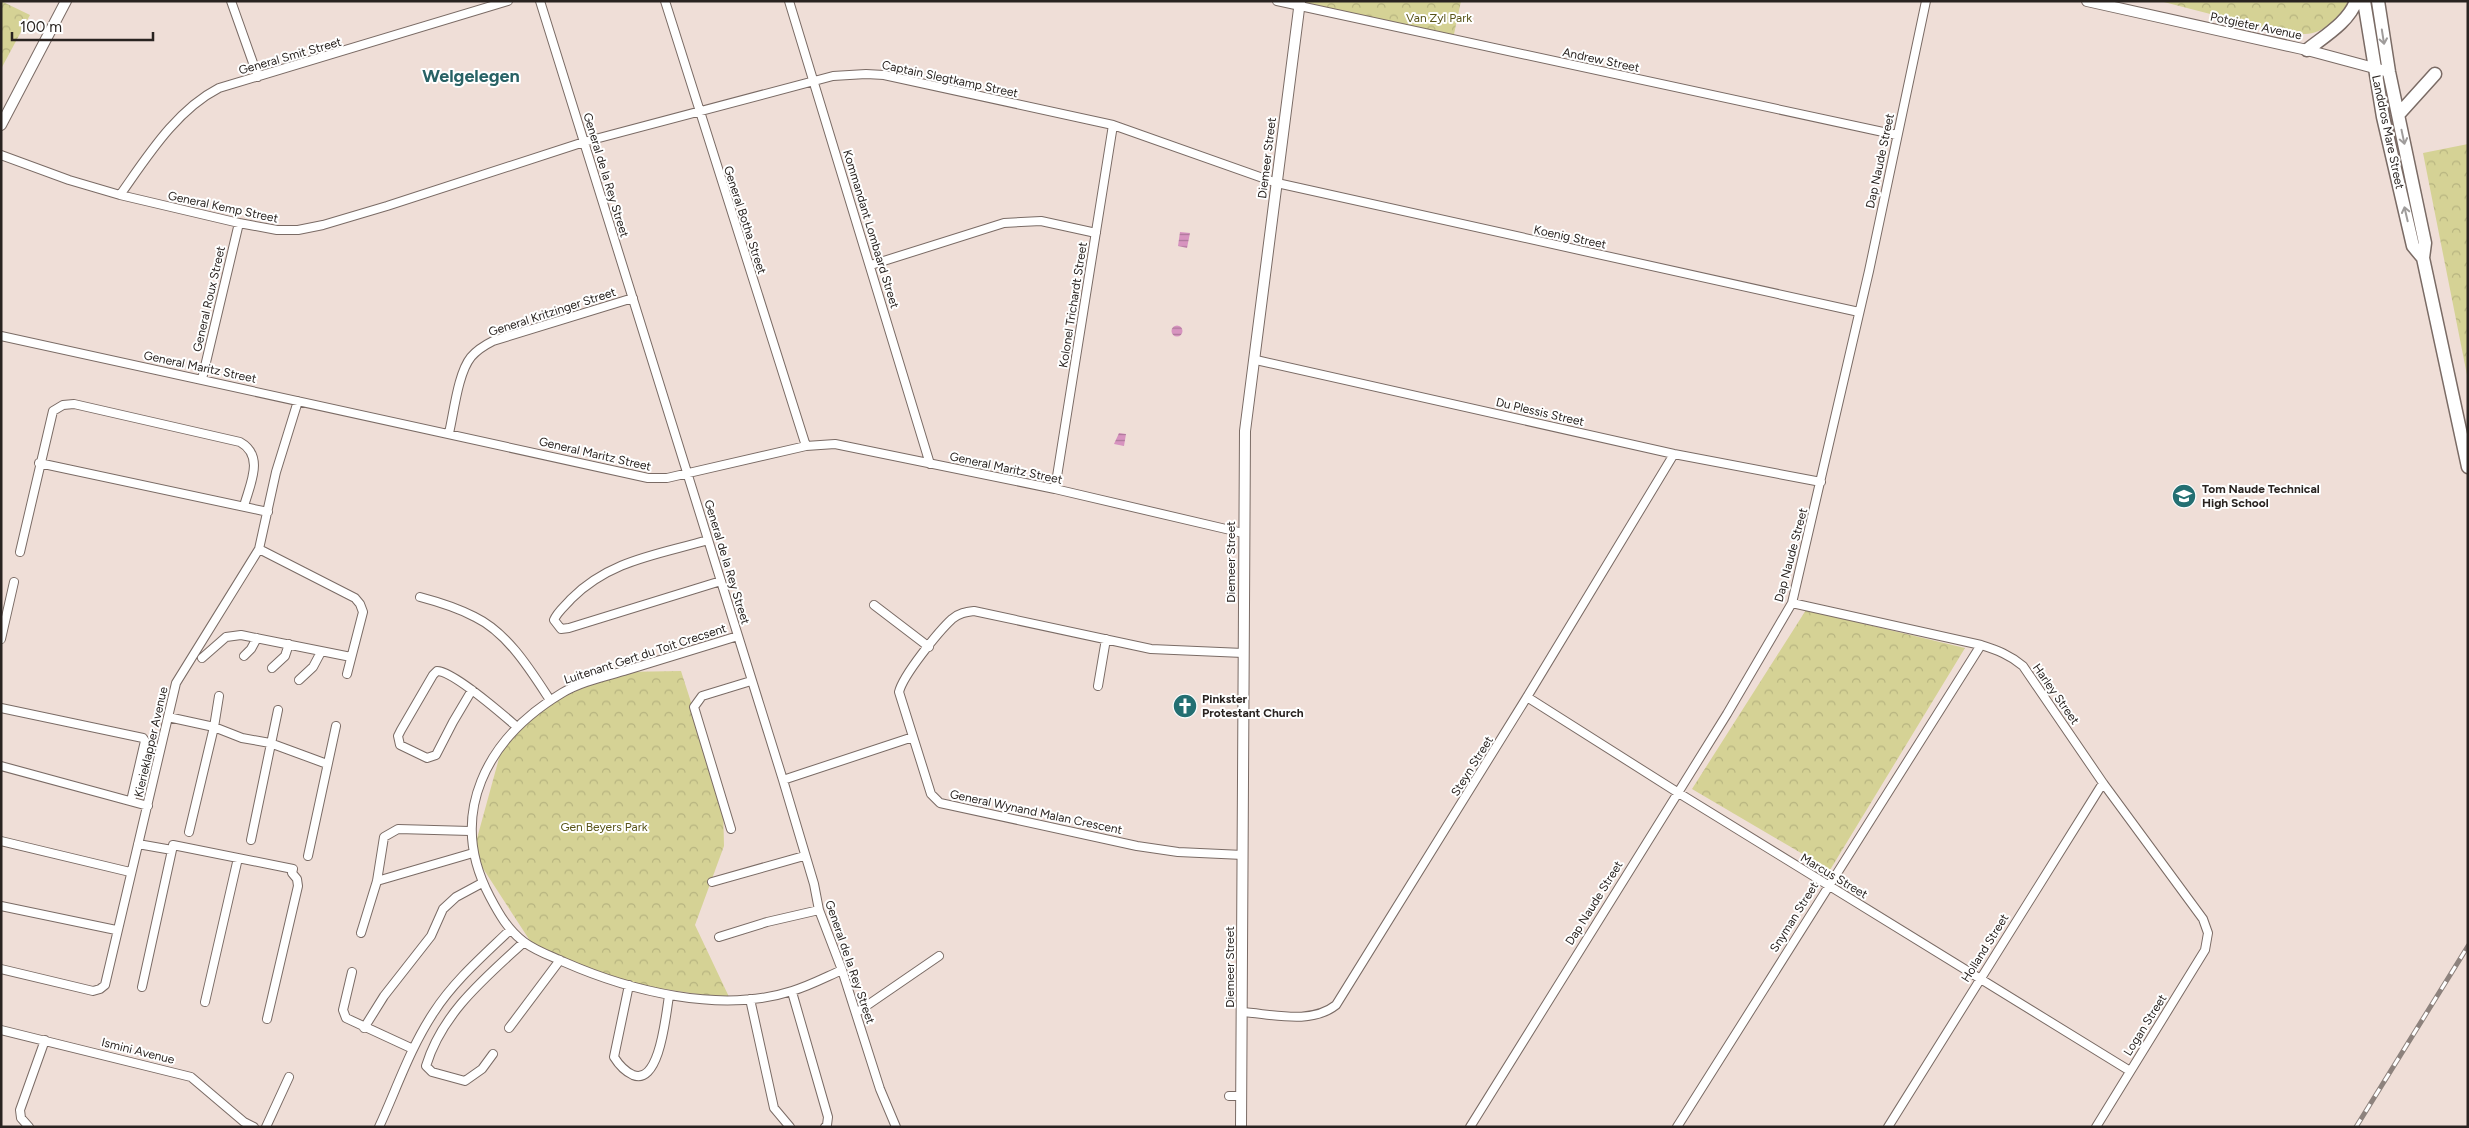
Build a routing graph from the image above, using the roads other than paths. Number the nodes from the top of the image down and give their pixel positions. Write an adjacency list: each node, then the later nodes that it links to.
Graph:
1 (66, 1): 22 (street)
2 (231, 1): 18 (street)
3 (508, 1): 18 (street, General Smit Street)
4 (540, 1): 25 (street, General de la Rey Street)
5 (665, 1): 20 (street, General Botha Street)
6 (789, 1): 19 (street, Kommandant Lombaard Street)
7 (1277, 1): 13 (street, Andrew Street)
8 (1926, 1): 24 (street, Dap Naude Street)
9 (2087, 1): 14 (street, Potgieter Avenue)
10 (2356, 1): 14 (main road)
11 (2364, 1): 15 (main road, Landdros Mare Street)
12 (2378, 1): 16 (main road, Landdros Mare Street, one-way to 16)
13 (1300, 4): 24 (street, Andrew Street); 27 (street, Diemeer Street)
14 (2307, 50): 15 (street, Potgieter Avenue)
15 (2374, 68): 16 (street, Potgieter Avenue); 31 (main road, Landdros Mare Street, one-way to 15)
16 (2389, 72): 21 (main road, Landdros Mare Street)
17 (2435, 74): 21 (main road)
18 (258, 77): 28 (street, General Smit Street)
19 (813, 81): 20 (street, Captain Slegtkamp Street); 23 (street, Captain Slegtkamp Street); 32 (street, Kommandant Lombaard Street)
20 (699, 113): 25 (street, Captain Slegtkamp Street); 40 (street, General Botha Street)
21 (2398, 115): 31 (main road, Landdros Mare Street, one-way to 31)
22 (1, 125)
23 (1113, 125): 27 (street, Captain Slegtkamp Street); 30 (street, Kolonel Trichardt Street)
24 (1897, 135): 34 (street, Dap Naude Street)
25 (584, 142): 29 (street, General Kemp Street); 33 (street, General de la Rey Street)
26 (1, 155): 28 (street, General Kemp Street)
27 (1277, 183): 34 (street, Koenig Street); 36 (street, Diemeer Street)
28 (120, 195): 29 (street, General Kemp Street)
29 (239, 223): 37 (street, General Roux Street)
30 (1096, 233): 32 (street); 47 (street, Kolonel Trichardt Street)
31 (2423, 258): 44 (main road, Landdros Mare Street)
32 (870, 265): 43 (street, Kommandant Lombaard Street)
33 (633, 298): 39 (street, General Kritzinger Street); 45 (street, General de la Rey Street)
34 (1859, 312): 46 (street, Dap Naude Street)
35 (1, 336): 37 (street, General Maritz Street)
36 (1256, 360): 41 (street, Du Plessis Street); 50 (street, Diemeer Street)
37 (202, 380): 38 (street, General Maritz Street)
38 (298, 401): 39 (street, General Maritz Street); 49 (street, Kierieklapper Avenue)
39 (450, 433): 45 (street, General Maritz Street)
40 (806, 446): 43 (street, General Maritz Street); 45 (street, General Maritz Street)
41 (1674, 454): 46 (street, Du Plessis Street); 78 (street, Steyn Street)
42 (39, 463): 48 (street); 48 (street); 53 (street)
43 (930, 464): 47 (street, General Maritz Street)
44 (2468, 467)
45 (688, 474): 51 (street, General de la Rey Street)
46 (1821, 482): 57 (street, Dap Naude Street)
47 (1055, 489): 50 (street, General Maritz Street)
48 (244, 506): 49 (street)
49 (268, 512): 52 (street, Kierieklapper Avenue)
50 (1243, 533): 67 (street, Diemeer Street)
51 (708, 540): 54 (street, General de la Rey Street); 54 (street)
52 (258, 549): 69 (street); 82 (street, Kierieklapper Avenue)
53 (20, 552)
54 (721, 581): 59 (street, General de la Rey Street)
55 (14, 582): 61 (street)
56 (420, 597): 79 (street)
57 (1792, 603): 64 (street, Harley Street); 92 (street, Dap Naude Street)
58 (874, 604): 65 (street)
59 (738, 636): 74 (street, General de la Rey Street); 79 (street, Luitenant Gert du Toit Crecsent)
60 (257, 638): 63 (street); 68 (street); 70 (street)
61 (1, 639)
62 (1106, 639): 65 (street, General Wynand Malan Crescent); 67 (street, General Wynand Malan Crescent); 75 (street)
63 (288, 644): 66 (street); 71 (street)
64 (1981, 645): 91 (street, Harley Street); 111 (street, Snyman Street)
65 (929, 647): 86 (street, General Wynand Malan Crescent)
66 (321, 652): 69 (street); 73 (street)
67 (1243, 652): 103 (street, Diemeer Street)
68 (244, 656)
69 (350, 657): 72 (street)
70 (202, 658)
71 (272, 668)
72 (347, 674)
73 (300, 680)
74 (751, 681): 90 (street, General de la Rey Street); 95 (street)
75 (1098, 686)
76 (472, 690): 76 (street); 84 (street)
77 (219, 696): 85 (street)
78 (1527, 697): 92 (street, Marcus Street); 132 (street, Steyn Street)
79 (550, 700): 84 (street, Luitenant Gert du Toit Crecsent)
80 (1, 708): 93 (street)
81 (278, 710): 87 (street)
82 (168, 717): 85 (street); 94 (street, Kierieklapper Avenue)
83 (336, 726): 88 (street)
84 (516, 726): 96 (street, Luitenant Gert du Toit Crecsent)
85 (214, 727): 87 (street); 97 (street)
86 (913, 737): 90 (street); 103 (street, General Wynand Malan Crescent)
87 (270, 743): 88 (street); 98 (street)
88 (327, 764): 104 (street)
89 (1, 766): 93 (street)
90 (782, 780): 105 (street, General de la Rey Street)
91 (2103, 784): 117 (street, Harley Street); 125 (street, Holland Street)
92 (1677, 792): 111 (street, Marcus Street); 154 (street, Dap Naude Street)
93 (131, 802): 94 (street)
94 (148, 806): 100 (street, Kierieklapper Avenue)
95 (731, 830)
96 (470, 831): 102 (street, Luitenant Gert du Toit Crecsent); 108 (street)
97 (189, 832)
98 (251, 840)
99 (1, 841): 107 (street)
100 (138, 844): 101 (street); 107 (street, Kierieklapper Avenue)
101 (172, 850): 106 (street); 127 (street)
102 (473, 853): 108 (street); 110 (street, Luitenant Gert du Toit Crecsent)
103 (1243, 855): 132 (street, Diemeer Street)
104 (308, 856)
105 (804, 856): 109 (street); 113 (street, General de la Rey Street)
106 (238, 858): 131 (street); 134 (street)
107 (130, 872): 114 (street, Kierieklapper Avenue)
108 (377, 881): 116 (street)
109 (712, 882)
110 (482, 883): 115 (street, Luitenant Gert du Toit Crecsent); 135 (street)
111 (1828, 885): 125 (street, Marcus Street); 155 (street, Snyman Street)
112 (1, 906): 114 (street)
113 (819, 910): 118 (street); 123 (street, General de la Rey Street)
114 (116, 930): 122 (street, Kierieklapper Avenue)
115 (510, 930): 119 (street, Luitenant Gert du Toit Crecsent); 139 (street)
116 (361, 933)
117 (2208, 933): 141 (street, Logan Street)
118 (718, 937)
119 (524, 942): 121 (street, Luitenant Gert du Toit Crecsent); 140 (street)
120 (939, 956): 133 (street)
121 (560, 960): 126 (street, Luitenant Gert du Toit Crecsent); 136 (street)
122 (1, 969)
123 (842, 970): 128 (street, Luitenant Gert du Toit Crecsent); 133 (street, General de la Rey Street)
124 (352, 972): 135 (street)
125 (1980, 977): 141 (street, Marcus Street); 156 (street, Holland Street)
126 (629, 986): 129 (street, Luitenant Gert du Toit Crecsent); 129 (street)
127 (142, 987)
128 (792, 992): 130 (street, Luitenant Gert du Toit Crecsent); 151 (street)
129 (669, 996): 130 (street, Luitenant Gert du Toit Crecsent)
130 (750, 999): 150 (street)
131 (206, 1002)
132 (1242, 1012): 144 (street, Diemeer Street)
133 (856, 1013): 152 (street, General de la Rey Street)
134 (267, 1019)
135 (364, 1028): 139 (street)
136 (509, 1028)
137 (1, 1030): 138 (street, Ismini Avenue)
138 (45, 1040): 145 (street, Ismini Avenue); 146 (street)
139 (413, 1049): 149 (street)
140 (493, 1054)
141 (2130, 1071): 157 (street, Logan Street)
142 (289, 1077): 148 (street)
143 (1229, 1096): 144 (street)
144 (1242, 1096): 153 (street, Diemeer Street)
145 (243, 1124): 147 (street, Ismini Avenue)
146 (29, 1127)
147 (254, 1127)
148 (266, 1127)
149 (379, 1127)
150 (790, 1127)
151 (825, 1127)
152 (896, 1127)
153 (1242, 1127)
154 (1470, 1127)
155 (1677, 1127)
156 (1888, 1127)
157 (2096, 1127)

